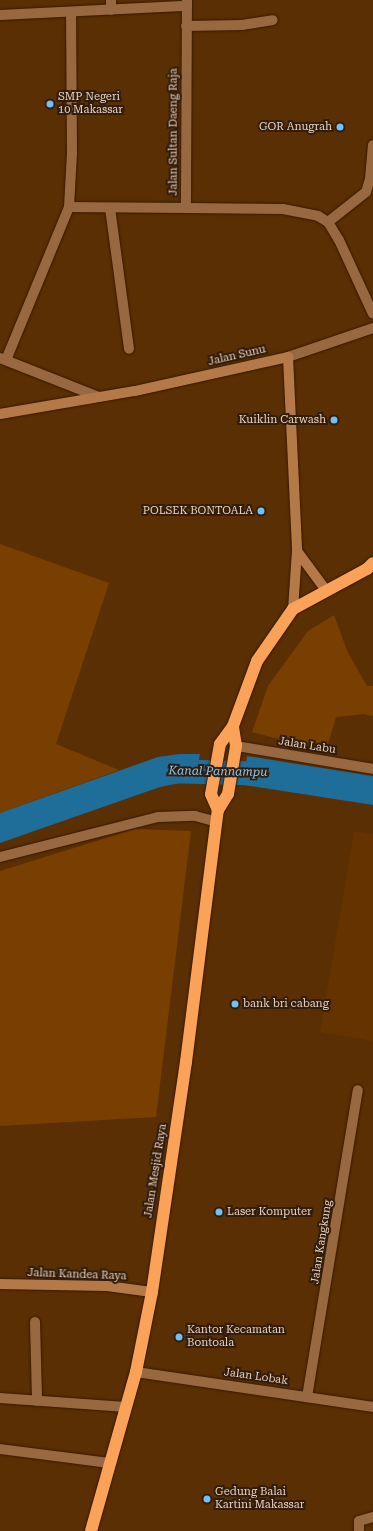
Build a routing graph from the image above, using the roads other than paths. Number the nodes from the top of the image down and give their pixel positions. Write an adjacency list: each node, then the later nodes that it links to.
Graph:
1 (187, 3): 2 (street); 6 (street, Jalan Sultan Daeng Raja)
2 (111, 5): 3 (street)
3 (71, 12): 4 (street); 8 (street)
4 (0, 15)
5 (273, 20): 6 (street)
6 (186, 26): 10 (street, Jalan Sultan Daeng Raja)
7 (373, 145): 11 (street)
8 (70, 207): 9 (street); 16 (street)
9 (110, 208): 10 (street); 14 (street)
10 (186, 208): 11 (street, Jalan Sultan Daeng Raja)
11 (328, 222): 12 (street)
12 (373, 314)
13 (373, 328): 15 (street)
14 (129, 349)
15 (288, 357): 17 (main road, Jalan Sunu); 19 (main road)
16 (3, 359): 17 (street)
17 (99, 397): 18 (main road, Jalan Sunu)
18 (0, 414)
19 (297, 551): 21 (main road); 22 (main road)
20 (371, 567): 21 (highway, Jalan Mesjid Raya)
21 (325, 589): 22 (highway, Jalan Mesjid Raya)
22 (293, 608): 23 (highway, Jalan Mesjid Raya)
23 (233, 726): 24 (highway, Jalan Mesjid Raya); 26 (highway, Jalan Mesjid Raya)
24 (236, 746): 25 (street, Jalan Labu); 26 (highway, Jalan Mesjid Raya)
25 (373, 769)
26 (218, 816): 27 (street); 30 (highway, Jalan Mesjid Raya)
27 (0, 857)
28 (358, 1090): 33 (street, Jalan Kangkung)
29 (0, 1284): 30 (main road, Jalan Kandea Raya)
30 (152, 1292): 32 (highway, Jalan Mesjid Raya)
31 (35, 1322): 35 (street)
32 (136, 1372): 33 (street, Jalan Lobak); 36 (highway, Jalan Mesjid Raya)
33 (307, 1397): 37 (street, Jalan Lobak)
34 (0, 1398): 35 (street)
35 (37, 1401): 36 (street)
36 (126, 1407): 39 (highway, Jalan Mesjid Raya)
37 (373, 1407)
38 (0, 1449): 39 (street)
39 (110, 1463): 41 (highway, Jalan Mesjid Raya)
40 (373, 1517): 42 (street)
41 (92, 1531)
42 (359, 1531)

